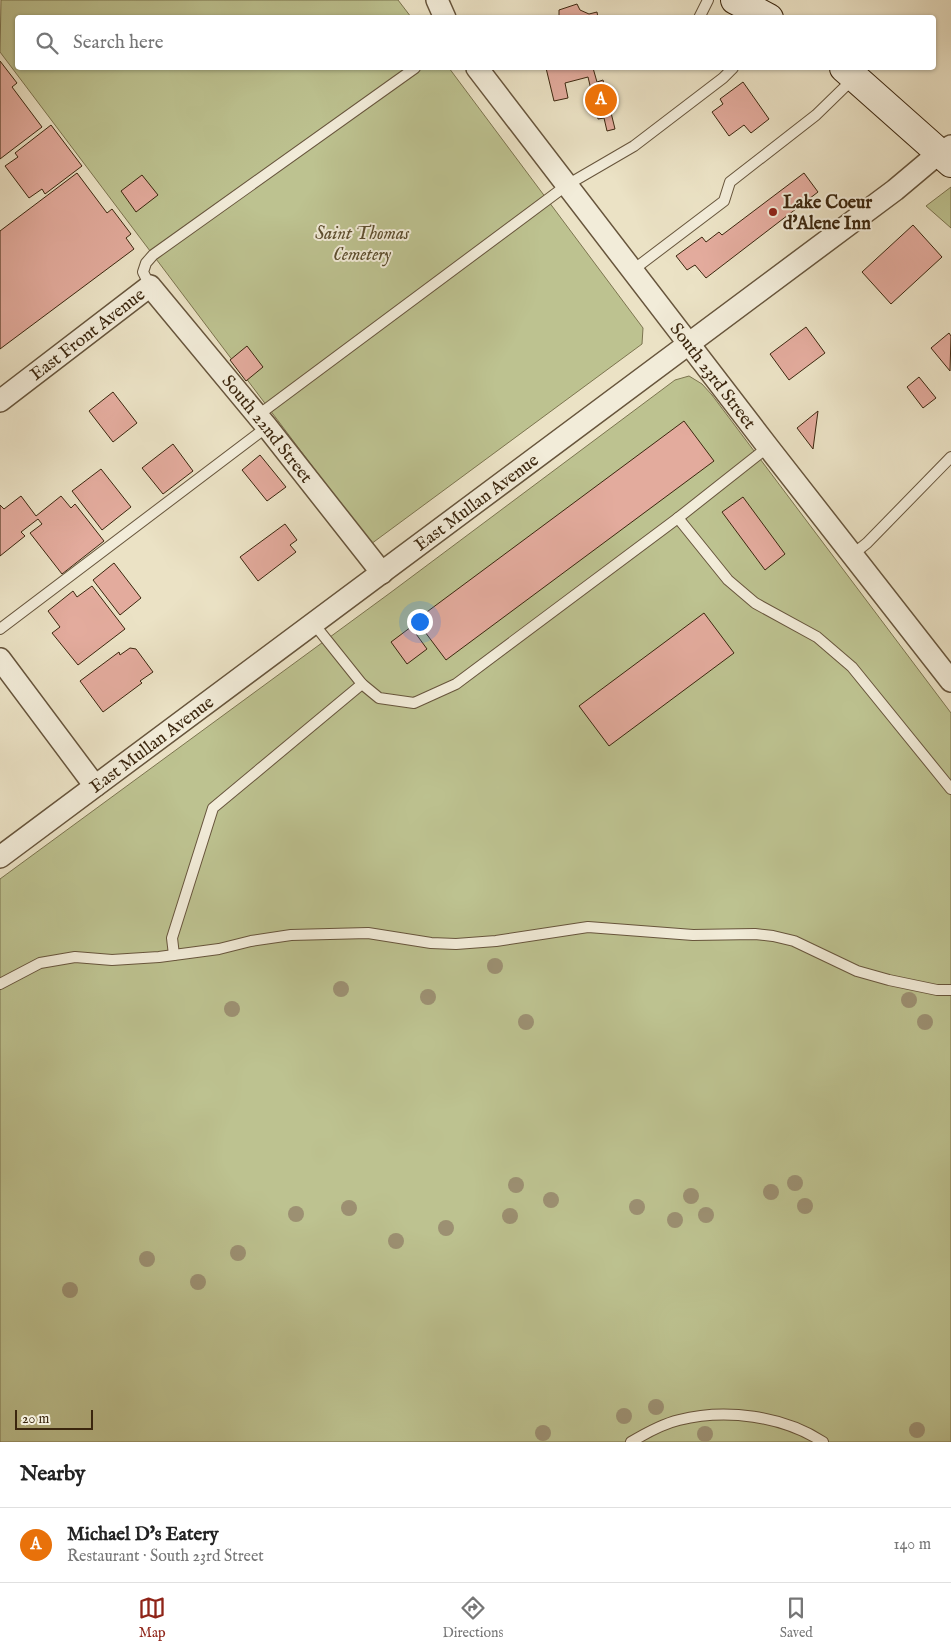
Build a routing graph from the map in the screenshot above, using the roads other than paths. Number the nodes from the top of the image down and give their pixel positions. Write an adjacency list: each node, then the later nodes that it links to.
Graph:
1 (437, 0): 4 (street)
2 (708, 0): 5 (lane)
3 (735, 0): 6 (street)
4 (444, 15)
5 (700, 15)
6 (765, 15)
7 (412, 70): 14 (lane)
8 (479, 70): 12 (street, South 23rd Street)
9 (731, 70): 12 (lane)
10 (850, 72): 11 (street); 13 (lane)
11 (947, 154): 15 (street, East Mullan Avenue)
12 (567, 185): 13 (street, South 23rd Street); 17 (lane)
13 (633, 270): 15 (street, South 23rd Street)
14 (150, 286): 16 (street, East Front Avenue); 17 (street, South 22nd Street)
15 (689, 343): 18 (street, South 23rd Street); 22 (street, East Mullan Avenue)
16 (0, 401)
17 (262, 422): 22 (street, South 22nd Street); 24 (lane)
18 (768, 447): 20 (lane); 21 (street, South 23rd Street)
19 (951, 457): 21 (lane)
20 (678, 518): 27 (lane); 29 (lane)
21 (852, 555): 26 (street, South 23rd Street)
22 (382, 573): 23 (street, East Mullan Avenue)
23 (314, 624): 27 (lane); 28 (street, East Mullan Avenue)
24 (0, 629)
25 (0, 659): 28 (street)
26 (951, 681)
27 (362, 684): 31 (lane)
28 (95, 786): 30 (street, East Mullan Avenue)
29 (951, 789)
30 (0, 857)
31 (174, 955): 32 (lane); 33 (lane)
32 (0, 984)
33 (951, 990)
34 (631, 1442): 35 (lane)
35 (823, 1442)

